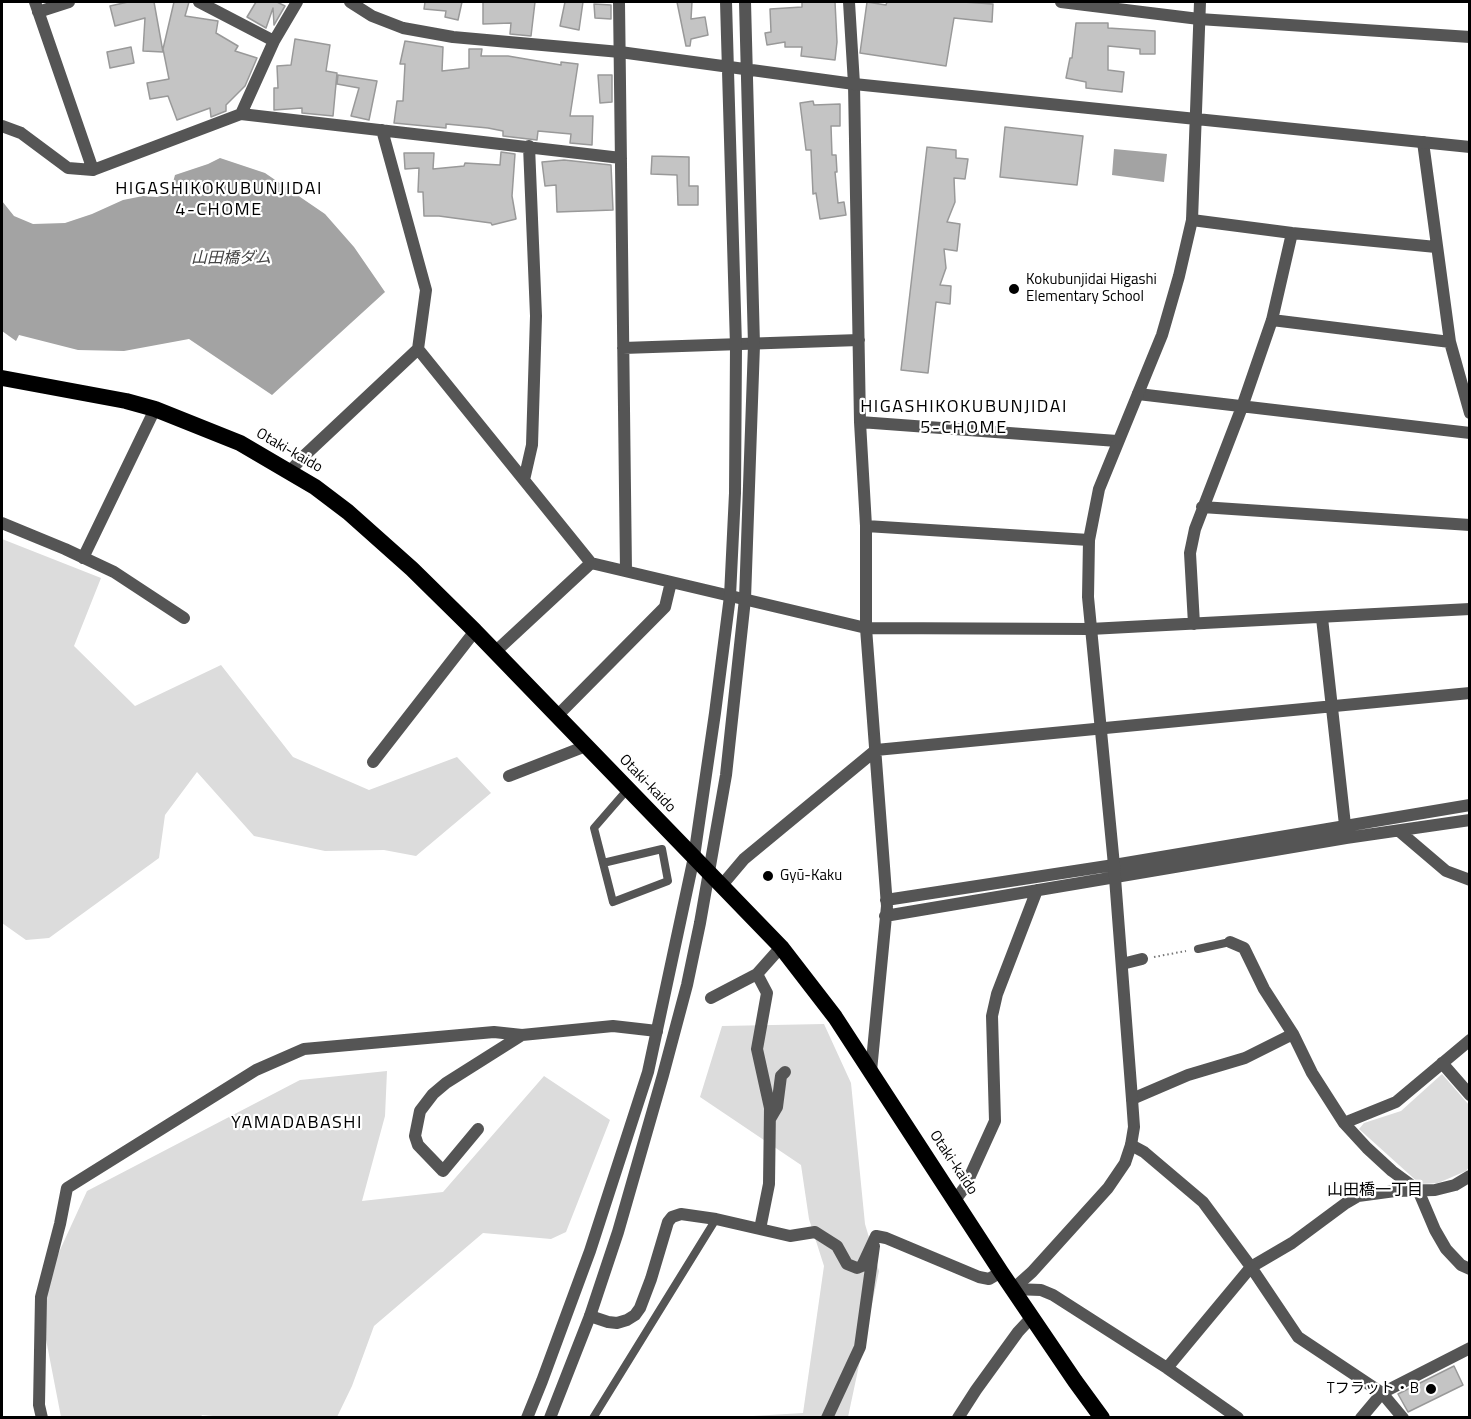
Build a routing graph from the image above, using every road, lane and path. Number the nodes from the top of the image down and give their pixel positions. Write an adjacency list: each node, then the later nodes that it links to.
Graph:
1 (69, 2): 11 (street)
2 (198, 2): 14 (street)
3 (297, 2): 14 (street)
4 (350, 2): 15 (street)
5 (619, 2): 15 (street)
6 (726, 2): 16 (street)
7 (746, 2): 17 (street)
8 (849, 2): 18 (street)
9 (1061, 2): 12 (street)
10 (1200, 2): 12 (street)
11 (37, 7): 27 (street)
12 (1199, 19): 13 (street); 20 (street)
13 (1470, 37)
14 (274, 41): 19 (street)
15 (620, 52): 16 (street); 26 (street)
16 (727, 66): 17 (street); 35 (street)
17 (748, 68): 18 (street); 34 (street)
18 (854, 84): 20 (street); 32 (street)
19 (241, 114): 22 (street); 27 (street)
20 (1196, 120): 23 (street); 28 (street)
21 (2, 126): 27 (street)
22 (382, 130): 24 (street); 37 (street)
23 (1423, 142): 25 (street); 30 (street)
24 (529, 146): 26 (street); 47 (street)
25 (1470, 147)
26 (621, 158): 36 (street)
27 (93, 170)
28 (1192, 220): 29 (street); 39 (street)
29 (1292, 233): 30 (street); 31 (street)
30 (1436, 247): 33 (street)
31 (1272, 320): 33 (street); 40 (street)
32 (859, 340): 34 (street); 43 (street)
33 (1450, 342): 42 (street)
34 (754, 345): 35 (street); 58 (street)
35 (736, 346): 36 (street); 57 (street)
36 (623, 348): 55 (street)
37 (418, 349): 46 (street); 47 (street)
38 (2, 378): 41 (highway, Otaki-kaido)
39 (1138, 394): 40 (street); 45 (street)
40 (1242, 407): 44 (street); 48 (street)
41 (155, 409): 46 (highway, Otaki-kaido); 53 (street)
42 (1470, 413)
43 (860, 422): 45 (street); 51 (street)
44 (1470, 433)
45 (1117, 441): 52 (street)
46 (290, 471): 65 (highway, Otaki-kaido)
47 (524, 480): 54 (street)
48 (1202, 507): 50 (street); 62 (street)
49 (2, 523): 53 (street)
50 (1470, 525)
51 (866, 526): 52 (street); 63 (street)
52 (1089, 540): 64 (street)
53 (83, 558): 60 (street)
54 (591, 563): 55 (street); 66 (street)
55 (626, 571): 56 (street)
56 (671, 582): 57 (street); 69 (street)
57 (730, 596): 58 (street); 80 (street)
58 (745, 599): 63 (street); 83 (street)
59 (1470, 609): 61 (street)
60 (184, 618)
61 (1322, 618): 62 (street); 68 (street)
62 (1194, 624): 64 (street)
63 (866, 628): 64 (street); 72 (street)
64 (1090, 629): 70 (street)
65 (475, 631): 66 (highway, Otaki-kaido); 73 (street)
66 (495, 652): 69 (highway, Otaki-kaido)
67 (1470, 693): 68 (street)
68 (1334, 707): 70 (street); 79 (street)
69 (557, 716): 71 (highway, Otaki-kaido)
70 (1101, 728): 72 (street); 82 (street)
71 (586, 746): 74 (street); 75 (highway, Otaki-kaido)
72 (876, 750): 83 (street); 86 (street)
73 (373, 762)
74 (508, 776)
75 (627, 789): 80 (highway, Otaki-kaido); 81 (lane)
76 (1470, 805): 79 (street)
77 (1470, 820): 78 (street)
78 (1398, 831): 79 (street); 84 (street)
79 (1346, 832): 82 (street)
80 (694, 857): 83 (highway, Otaki-kaido); 95 (street)
81 (603, 863): 81 (lane)
82 (1114, 871): 85 (street); 86 (street); 92 (street)
83 (716, 879): 89 (highway, Otaki-kaido); 118 (street)
84 (1470, 880)
85 (1037, 890): 87 (street); 110 (street)
86 (886, 900): 87 (street)
87 (885, 916): 101 (street)
88 (1230, 942): 90 (lane); 96 (street)
89 (782, 947): 93 (street); 101 (highway, Otaki-kaido)
90 (1198, 949): 91 (path)
91 (1142, 959): 92 (street)
92 (1122, 964): 103 (street)
93 (757, 974): 94 (street); 104 (street)
94 (711, 998)
95 (657, 1031): 97 (street); 123 (street)
96 (1293, 1034): 103 (street); 105 (street)
97 (522, 1035): 106 (street); 125 (street)
98 (1470, 1040): 99 (street)
99 (1442, 1063): 102 (street); 105 (street)
100 (785, 1071): 104 (street)
101 (872, 1071): 110 (highway, Otaki-kaido)
102 (1470, 1095)
103 (1132, 1099): 107 (street)
104 (769, 1120): 112 (street)
105 (1344, 1123): 109 (street)
106 (478, 1129)
107 (1131, 1145): 114 (street); 117 (street)
108 (1470, 1176): 109 (street)
109 (1418, 1190): 114 (street); 115 (street)
110 (956, 1199): 116 (highway, Otaki-kaido)
111 (716, 1219): 112 (street); 118 (street); 126 (lane)
112 (760, 1229): 113 (street)
113 (876, 1236): 116 (street); 127 (street)
114 (1251, 1267): 121 (street); 122 (street)
115 (1470, 1269)
116 (1001, 1272): 117 (highway, Otaki-kaido)
117 (1013, 1290): 119 (highway, Otaki-kaido); 121 (street)
118 (590, 1316): 124 (street)
119 (1032, 1317): 128 (street); 129 (highway, Otaki-kaido)
120 (1470, 1348): 122 (street)
121 (1167, 1368): 130 (street)
122 (1382, 1394): 131 (street); 132 (street)
123 (529, 1413): 124 (street)
124 (551, 1417)
125 (42, 1418)
126 (593, 1418)
127 (828, 1418)
128 (958, 1418)
129 (1102, 1418)
130 (1238, 1418)
131 (1361, 1418)
132 (1403, 1418)

